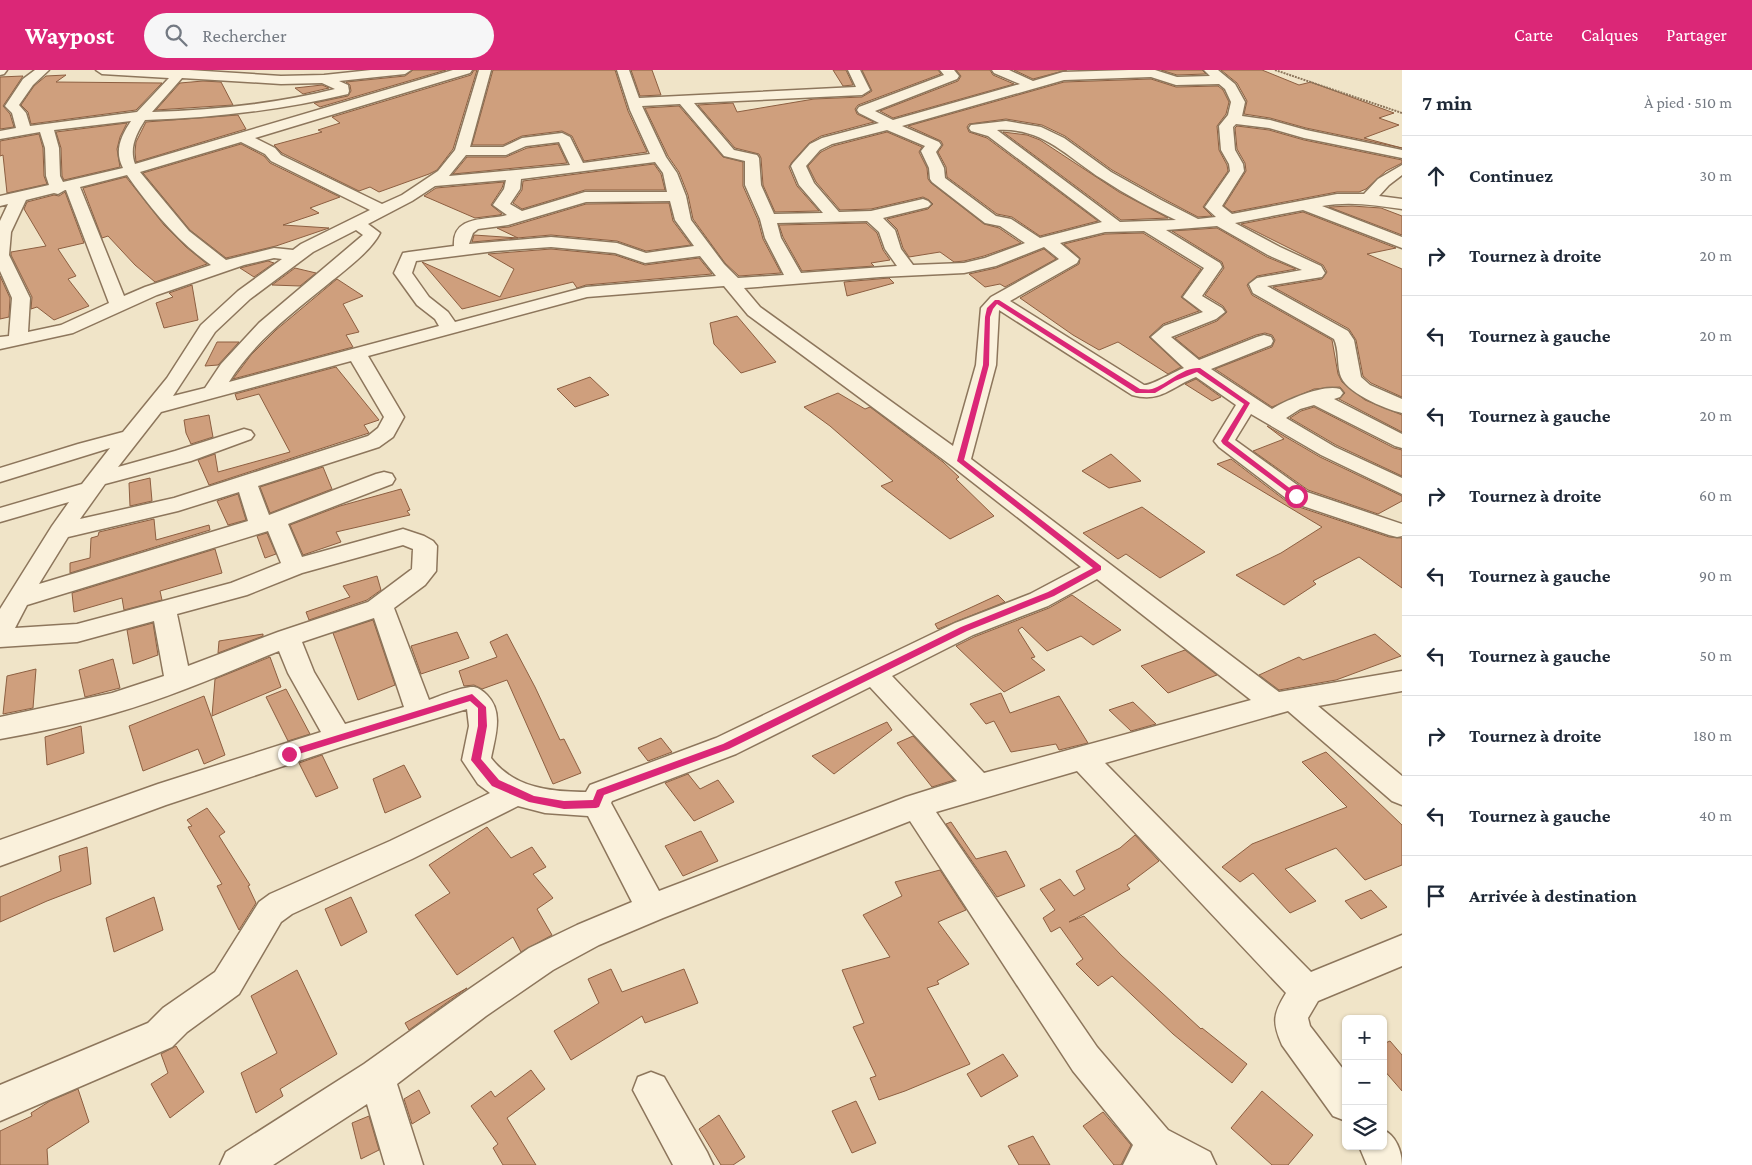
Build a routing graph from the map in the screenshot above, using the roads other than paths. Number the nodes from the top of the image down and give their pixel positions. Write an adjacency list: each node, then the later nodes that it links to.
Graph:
1 (42, 70): 19 (street)
2 (102, 70): 11 (street)
3 (405, 70): 12 (street)
4 (466, 70): 28 (street)
5 (485, 70): 29 (street)
6 (854, 70): 17 (street)
7 (946, 70): 23 (street)
8 (998, 70): 14 (street)
9 (1210, 70): 13 (street)
10 (619, 71): 18 (street)
11 (181, 72): 12 (street); 16 (street)
12 (324, 79): 21 (street)
13 (1222, 80): 14 (street); 22 (street)
14 (1030, 84): 20 (street)
15 (216, 86): 16 (street)
16 (167, 89): 21 (street)
17 (684, 99): 18 (street); 49 (street)
18 (636, 102): 31 (street)
19 (6, 107): 26 (street)
20 (935, 114): 23 (street); 24 (street)
21 (141, 116): 25 (street); 34 (street)
22 (1231, 119): 30 (street); 50 (street)
23 (889, 124): 48 (street); 55 (street)
24 (965, 125): 52 (street); 53 (street)
25 (46, 127): 26 (street); 37 (street)
26 (24, 131): 27 (street)
27 (0, 135)
28 (241, 136): 34 (street); 45 (street)
29 (462, 151): 32 (street); 36 (street)
30 (1402, 154)
31 (659, 157): 32 (street); 38 (street)
32 (578, 167): 35 (street)
33 (1402, 169): 40 (street)
34 (131, 170): 37 (street); 60 (street)
35 (514, 176): 36 (street); 46 (street)
36 (432, 182): 45 (street)
37 (65, 187): 39 (street); 65 (street)
38 (678, 196): 46 (street); 58 (street)
39 (19, 197): 41 (street); 67 (street)
40 (1369, 199): 43 (street); 44 (street)
41 (0, 201)
42 (923, 204): 47 (street)
43 (1402, 204)
44 (1304, 205): 50 (street); 56 (street)
45 (382, 210): 51 (street)
46 (519, 216): 57 (street)
47 (871, 216): 48 (street); 61 (street)
48 (835, 217): 49 (street)
49 (768, 219): 62 (street)
50 (1224, 220): 52 (street); 72 (street)
51 (356, 222): 59 (street); 73 (street)
52 (1196, 224): 54 (street)
53 (1105, 227): 54 (street); 55 (street)
54 (1150, 227): 71 (street)
55 (1042, 243): 61 (street); 64 (street)
56 (1402, 243)
57 (463, 250): 58 (street); 66 (street)
58 (704, 250): 63 (street)
59 (297, 256): 60 (street); 76 (street)
60 (224, 266): 65 (street)
61 (909, 271): 62 (street)
62 (796, 280): 63 (street)
63 (731, 282): 66 (street); 82 (street)
64 (997, 301): 71 (street); 82 (street)
65 (119, 305): 67 (street)
66 (449, 327): 70 (street)
67 (18, 338): 69 (street)
68 (1264, 341): 71 (street)
69 (0, 343)
70 (356, 352): 73 (street); 85 (street)
71 (1196, 368): 75 (street)
72 (1358, 386): 74 (street); 77 (street)
73 (212, 392): 76 (street)
74 (1316, 398): 78 (street); 81 (street)
75 (1247, 403): 78 (street); 90 (street)
76 (156, 407): 80 (street)
77 (1402, 407)
78 (1273, 417): 87 (street)
79 (244, 435): 86 (street)
80 (130, 437): 83 (street); 86 (street)
81 (1402, 442)
82 (960, 461): 93 (street)
83 (0, 474)
84 (384, 479): 89 (street)
85 (246, 482): 89 (street); 91 (street)
86 (94, 484): 88 (street); 91 (street)
87 (1402, 487)
88 (0, 514)
89 (268, 523): 92 (street); 94 (street)
90 (1400, 530)
91 (60, 531): 94 (street)
92 (294, 567): 95 (street); 96 (street)
93 (1098, 568): 100 (street); 103 (street)
94 (18, 599): 97 (street)
95 (164, 609): 98 (street); 102 (street)
96 (375, 609): 99 (street); 104 (street)
97 (0, 632)
98 (0, 638)
99 (288, 638): 102 (street); 106 (street)
100 (873, 673): 108 (street); 111 (street)
101 (1402, 681): 103 (street)
102 (178, 682): 105 (street)
103 (1283, 701): 107 (street); 110 (street)
104 (420, 713): 106 (street); 109 (street)
105 (0, 728)
106 (338, 737): 113 (street)
107 (1082, 758): 108 (street); 116 (street)
108 (979, 786): 112 (street)
109 (517, 793): 111 (street); 120 (street)
110 (1402, 793)
111 (596, 804): 114 (street)
112 (916, 806): 114 (street); 122 (street)
113 (0, 853)
114 (652, 908): 117 (street)
115 (1402, 950): 116 (street)
116 (1306, 990): 119 (street)
117 (377, 1077): 123 (street); 124 (street)
118 (651, 1090): 125 (street)
119 (1342, 1098)
120 (0, 1103)
121 (1379, 1150): 127 (street)
122 (1149, 1154): 126 (street)
123 (239, 1165)
124 (404, 1165)
125 (694, 1165)
126 (1197, 1165)
127 (1387, 1165)

